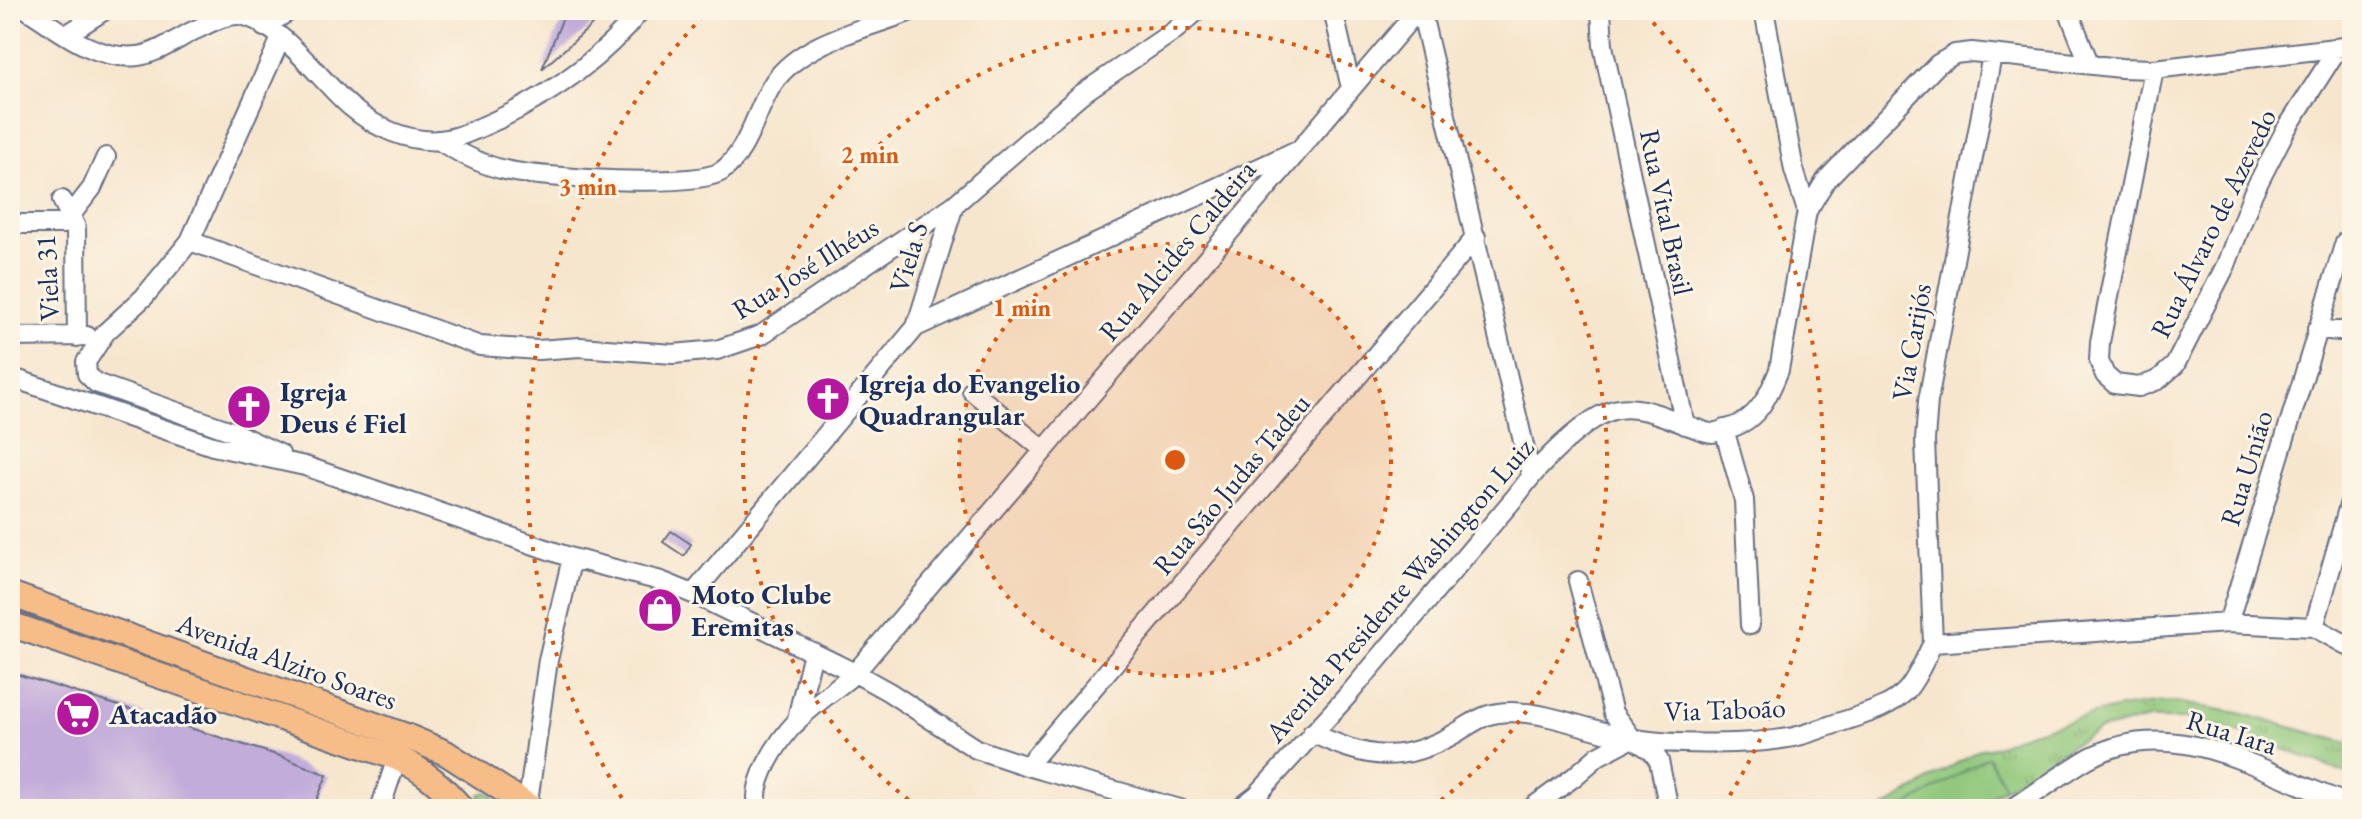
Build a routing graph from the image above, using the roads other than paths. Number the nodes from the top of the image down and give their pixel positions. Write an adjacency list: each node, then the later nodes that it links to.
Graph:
1 (28, 10): 13 (street)
2 (105, 10): 13 (street)
3 (291, 10): 12 (street)
4 (913, 10): 20 (street)
5 (1198, 10): 25 (street, Rua José Ilhéus)
6 (1333, 10): 19 (street)
7 (1420, 10): 19 (street, Rua Alcides Caldeira); 30 (street)
8 (1601, 10): 41 (street, Rua Vital Brasil)
9 (1764, 10): 26 (street)
10 (2068, 10): 17 (street)
11 (635, 14): 20 (street)
12 (264, 27): 13 (street); 14 (street)
13 (66, 35)
14 (281, 38): 20 (street); 31 (street)
15 (2345, 47): 18 (street); 18 (street, Rua Álvaro de Azevedo)
16 (1992, 55): 17 (street); 26 (street); 55 (street, Via Carijós)
17 (2089, 63): 18 (street)
18 (2154, 69)
19 (1351, 88): 21 (street, Rua Alcides Caldeira)
20 (438, 140)
21 (1300, 149): 23 (street); 28 (street, Rua Alcides Caldeira)
22 (106, 157): 27 (street, Viela 31)
23 (1211, 191): 28 (street); 33 (street)
24 (62, 200): 27 (street, Viela 31)
25 (954, 205): 31 (street, Rua José Ilhéus); 33 (street, Viela S)
26 (1807, 211): 42 (street)
27 (71, 218): 29 (street, Viela 31); 38 (street, Viela 31)
28 (1237, 223): 43 (street, Rua Alcides Caldeira)
29 (10, 224)
30 (1476, 237): 45 (street); 63 (street, Rua São Judas Tadeu)
31 (190, 241): 36 (street)
32 (2345, 242): 34 (street, Rua União)
33 (916, 327): 50 (street)
34 (2317, 329): 35 (street); 51 (street, Rua União)
35 (2352, 332)
36 (105, 333): 38 (street); 44 (street)
37 (10, 337): 38 (street)
38 (77, 337)
39 (10, 377): 44 (street)
40 (972, 391): 43 (street)
41 (1685, 425): 42 (street); 45 (street, Avenida Presidente Washington Luiz)
42 (1724, 429): 53 (street)
43 (1044, 450): 58 (street, Rua Alcides Caldeira)
44 (305, 466): 47 (street)
45 (1531, 475): 60 (street, Avenida Presidente Washington Luiz)
46 (2352, 495): 54 (street)
47 (572, 558): 50 (street); 65 (street)
48 (1578, 581): 61 (street)
49 (10, 594): 65 (main road, Avenida Alziro Soares)
50 (693, 594): 57 (street)
51 (2228, 623): 54 (street); 55 (street)
52 (10, 624): 62 (main road, Avenida Alziro Soares)
53 (1750, 625)
54 (2314, 627): 56 (street)
55 (1933, 643): 61 (street, Via Taboão)
56 (2352, 648)
57 (813, 652): 58 (street); 59 (street)
58 (855, 673): 59 (street, Rua Alcides Caldeira); 63 (street)
59 (796, 723): 68 (street)
60 (1312, 733): 61 (street, Via Taboão); 70 (street, Avenida Presidente Washington Luiz)
61 (1632, 738): 71 (street); 72 (street)
62 (397, 758): 66 (street); 67 (main road, Avenida Alziro Soares)
63 (1027, 766): 69 (street)
64 (2352, 805): 73 (street, Rua Iara)
65 (529, 808)
66 (380, 809)
67 (462, 809)
68 (759, 809)
69 (1180, 809)
70 (1239, 809)
71 (1530, 809)
72 (1669, 809)
73 (2012, 809)

